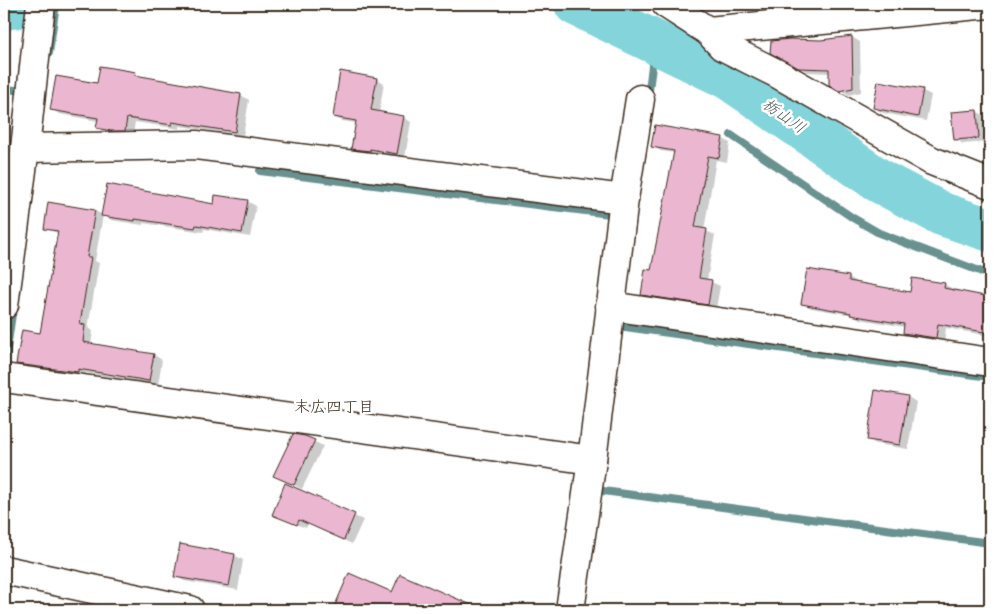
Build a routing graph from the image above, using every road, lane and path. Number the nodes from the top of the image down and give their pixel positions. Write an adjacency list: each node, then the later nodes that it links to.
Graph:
1 (666, 4): 4 (street)
2 (989, 4): 4 (street)
3 (41, 13): 6 (street)
4 (708, 31): 7 (street)
5 (640, 99): 8 (street)
6 (25, 148): 8 (street); 9 (street)
7 (990, 184)
8 (624, 199): 11 (street)
9 (9, 222): 10 (street)
10 (4, 305)
11 (610, 306): 12 (street); 14 (street)
12 (990, 362)
13 (4, 378): 14 (street)
14 (592, 460): 17 (street)
15 (4, 570): 16 (street)
16 (190, 610)
17 (570, 610)

